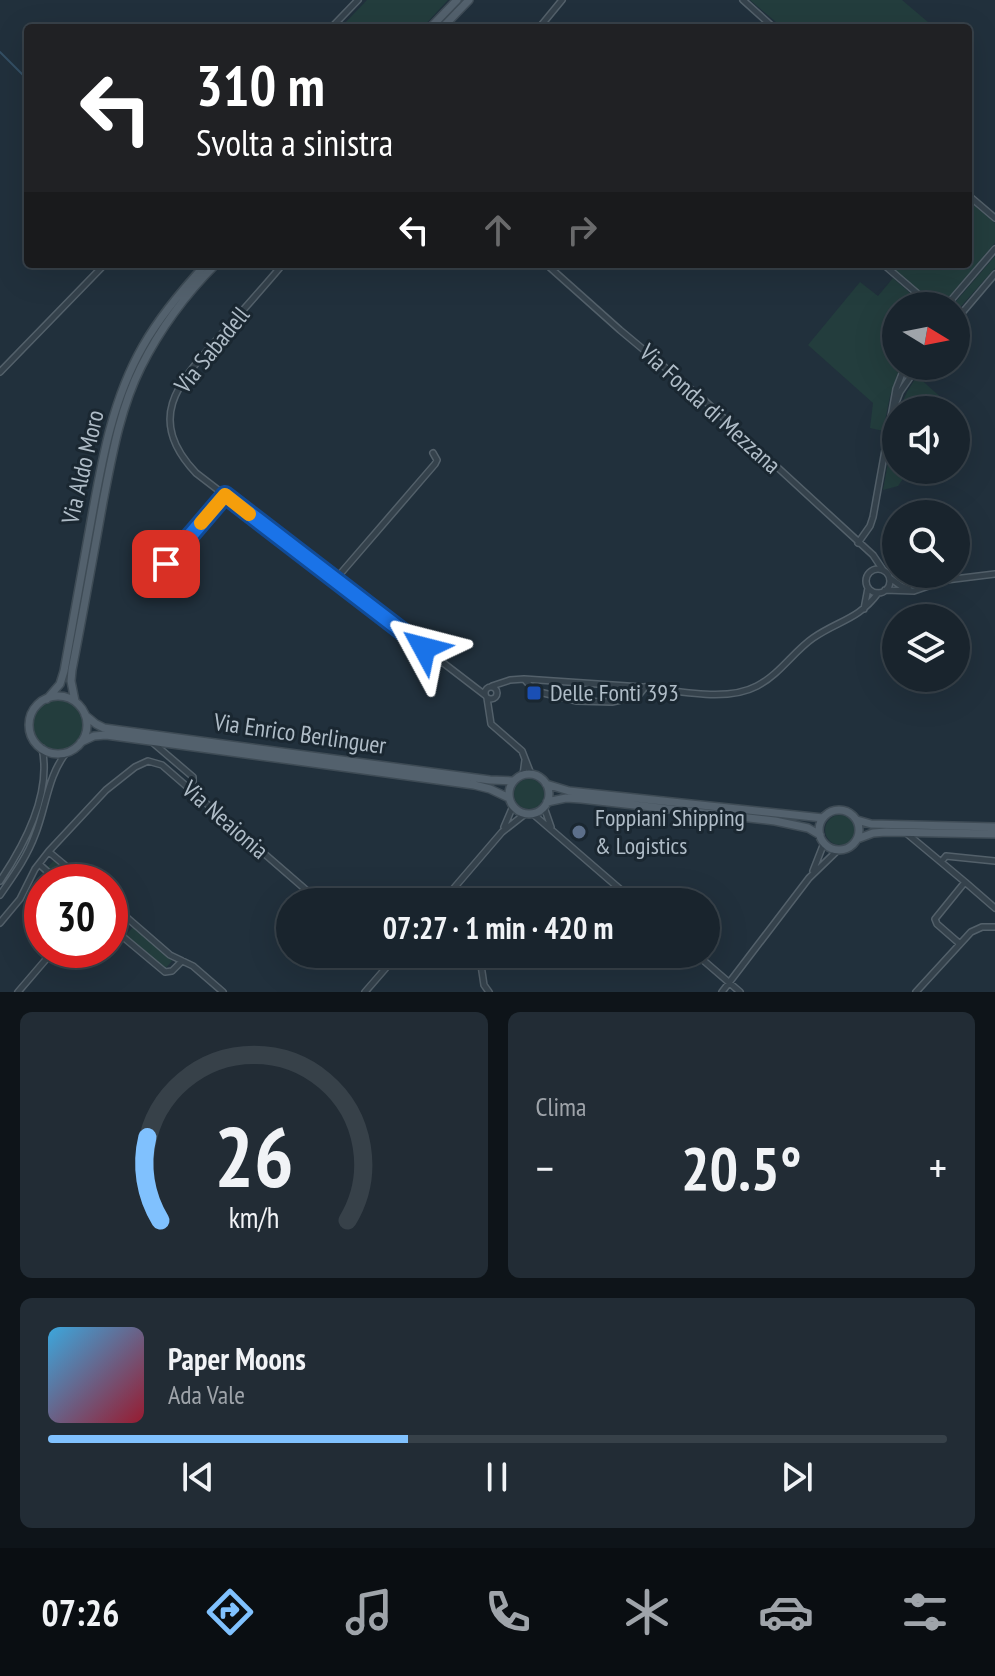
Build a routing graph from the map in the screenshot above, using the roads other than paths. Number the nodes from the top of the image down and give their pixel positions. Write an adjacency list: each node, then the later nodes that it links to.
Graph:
1 (358, 0): 6 (street)
2 (457, 0): 7 (main road)
3 (469, 0): 8 (main road)
4 (562, 0): 9 (street)
5 (743, 0): 10 (street)
6 (335, 24)
7 (434, 24)
8 (446, 24)
9 (542, 24)
10 (770, 24)
11 (972, 198): 12 (street)
12 (995, 218)
13 (995, 249): 22 (street)
14 (101, 268): 24 (street)
15 (202, 268): 45 (main road, Via Aldo Moro)
16 (212, 268): 46 (main road, Via Aldo Moro)
17 (279, 268): 27 (street, Via Sabadell)
18 (550, 268): 28 (street, Via Fonda di Mezzana)
19 (888, 268): 21 (street)
20 (995, 274): 23 (street)
21 (916, 292)
22 (958, 292)
23 (970, 303)
24 (0, 372)
25 (433, 453): 34 (street)
26 (882, 467): 28 (street)
27 (225, 495): 34 (street, Via Sabadell); 35 (street)
28 (858, 543): 29 (street, Via Fonda di Mezzana)
29 (873, 555): 30 (street, Via Fonda di Mezzana); 31 (street)
30 (882, 568)
31 (872, 570): 32 (street); 36 (street)
32 (882, 570)
33 (995, 574): 39 (street)
34 (335, 580): 44 (street, Via Sabadell)
35 (146, 587)
36 (868, 588): 40 (street); 41 (street)
37 (906, 588): 39 (street)
38 (885, 590): 39 (street); 40 (street)
39 (914, 591)
40 (878, 593): 41 (street)
41 (863, 610): 43 (street)
42 (524, 679): 43 (street); 43 (street); 44 (street)
43 (645, 687)
44 (491, 691): 52 (street)
45 (47, 699): 46 (main road); 50 (main road)
46 (75, 701): 47 (main road)
47 (85, 715): 49 (main road); 53 (main road, Via Enrico Berlinguer)
48 (152, 741): 49 (main road, Via Enrico Berlinguer); 55 (street); 56 (main road, Via Enrico Berlinguer)
49 (81, 742): 51 (main road)
50 (42, 748): 51 (main road); 75 (street)
51 (67, 752): 81 (street)
52 (527, 775): 53 (main road); 54 (main road)
53 (513, 781): 56 (main road)
54 (546, 784): 57 (main road); 59 (main road)
55 (188, 788): 69 (street, Via Neaionia); 77 (street, Via Neaionia)
56 (511, 802): 58 (main road, Via Enrico Berlinguer); 63 (street)
57 (546, 804): 58 (main road); 62 (street); 66 (main road)
58 (529, 814): 62 (street); 63 (street)
59 (823, 818): 60 (main road); 66 (main road)
60 (857, 820): 61 (main road); 67 (main road)
61 (995, 827)
62 (551, 828): 79 (street)
63 (502, 832): 78 (street)
64 (905, 832): 65 (main road); 67 (main road); 71 (street)
65 (995, 834)
66 (822, 839): 68 (main road); 74 (street)
67 (857, 839): 68 (main road)
68 (838, 850): 74 (street)
69 (49, 851): 72 (street); 73 (street)
70 (995, 861): 71 (street)
71 (941, 862): 76 (street)
72 (39, 864)
73 (64, 864)
74 (809, 878): 93 (street)
75 (0, 881)
76 (965, 882): 82 (street); 87 (street)
77 (304, 888)
78 (454, 888)
79 (619, 888)
80 (24, 892): 84 (street)
81 (0, 895)
82 (995, 908)
83 (128, 919): 88 (street)
84 (0, 923)
85 (995, 927): 87 (street)
86 (128, 941): 88 (street)
87 (960, 944): 100 (street)
88 (182, 961): 95 (street)
89 (39, 968): 94 (street)
90 (386, 968): 96 (street)
91 (481, 968): 97 (street)
92 (712, 968): 93 (street)
93 (729, 982): 98 (street); 99 (street)
94 (18, 992)
95 (223, 992)
96 (365, 992)
97 (489, 992)
98 (722, 992)
99 (740, 992)
100 (916, 992)

